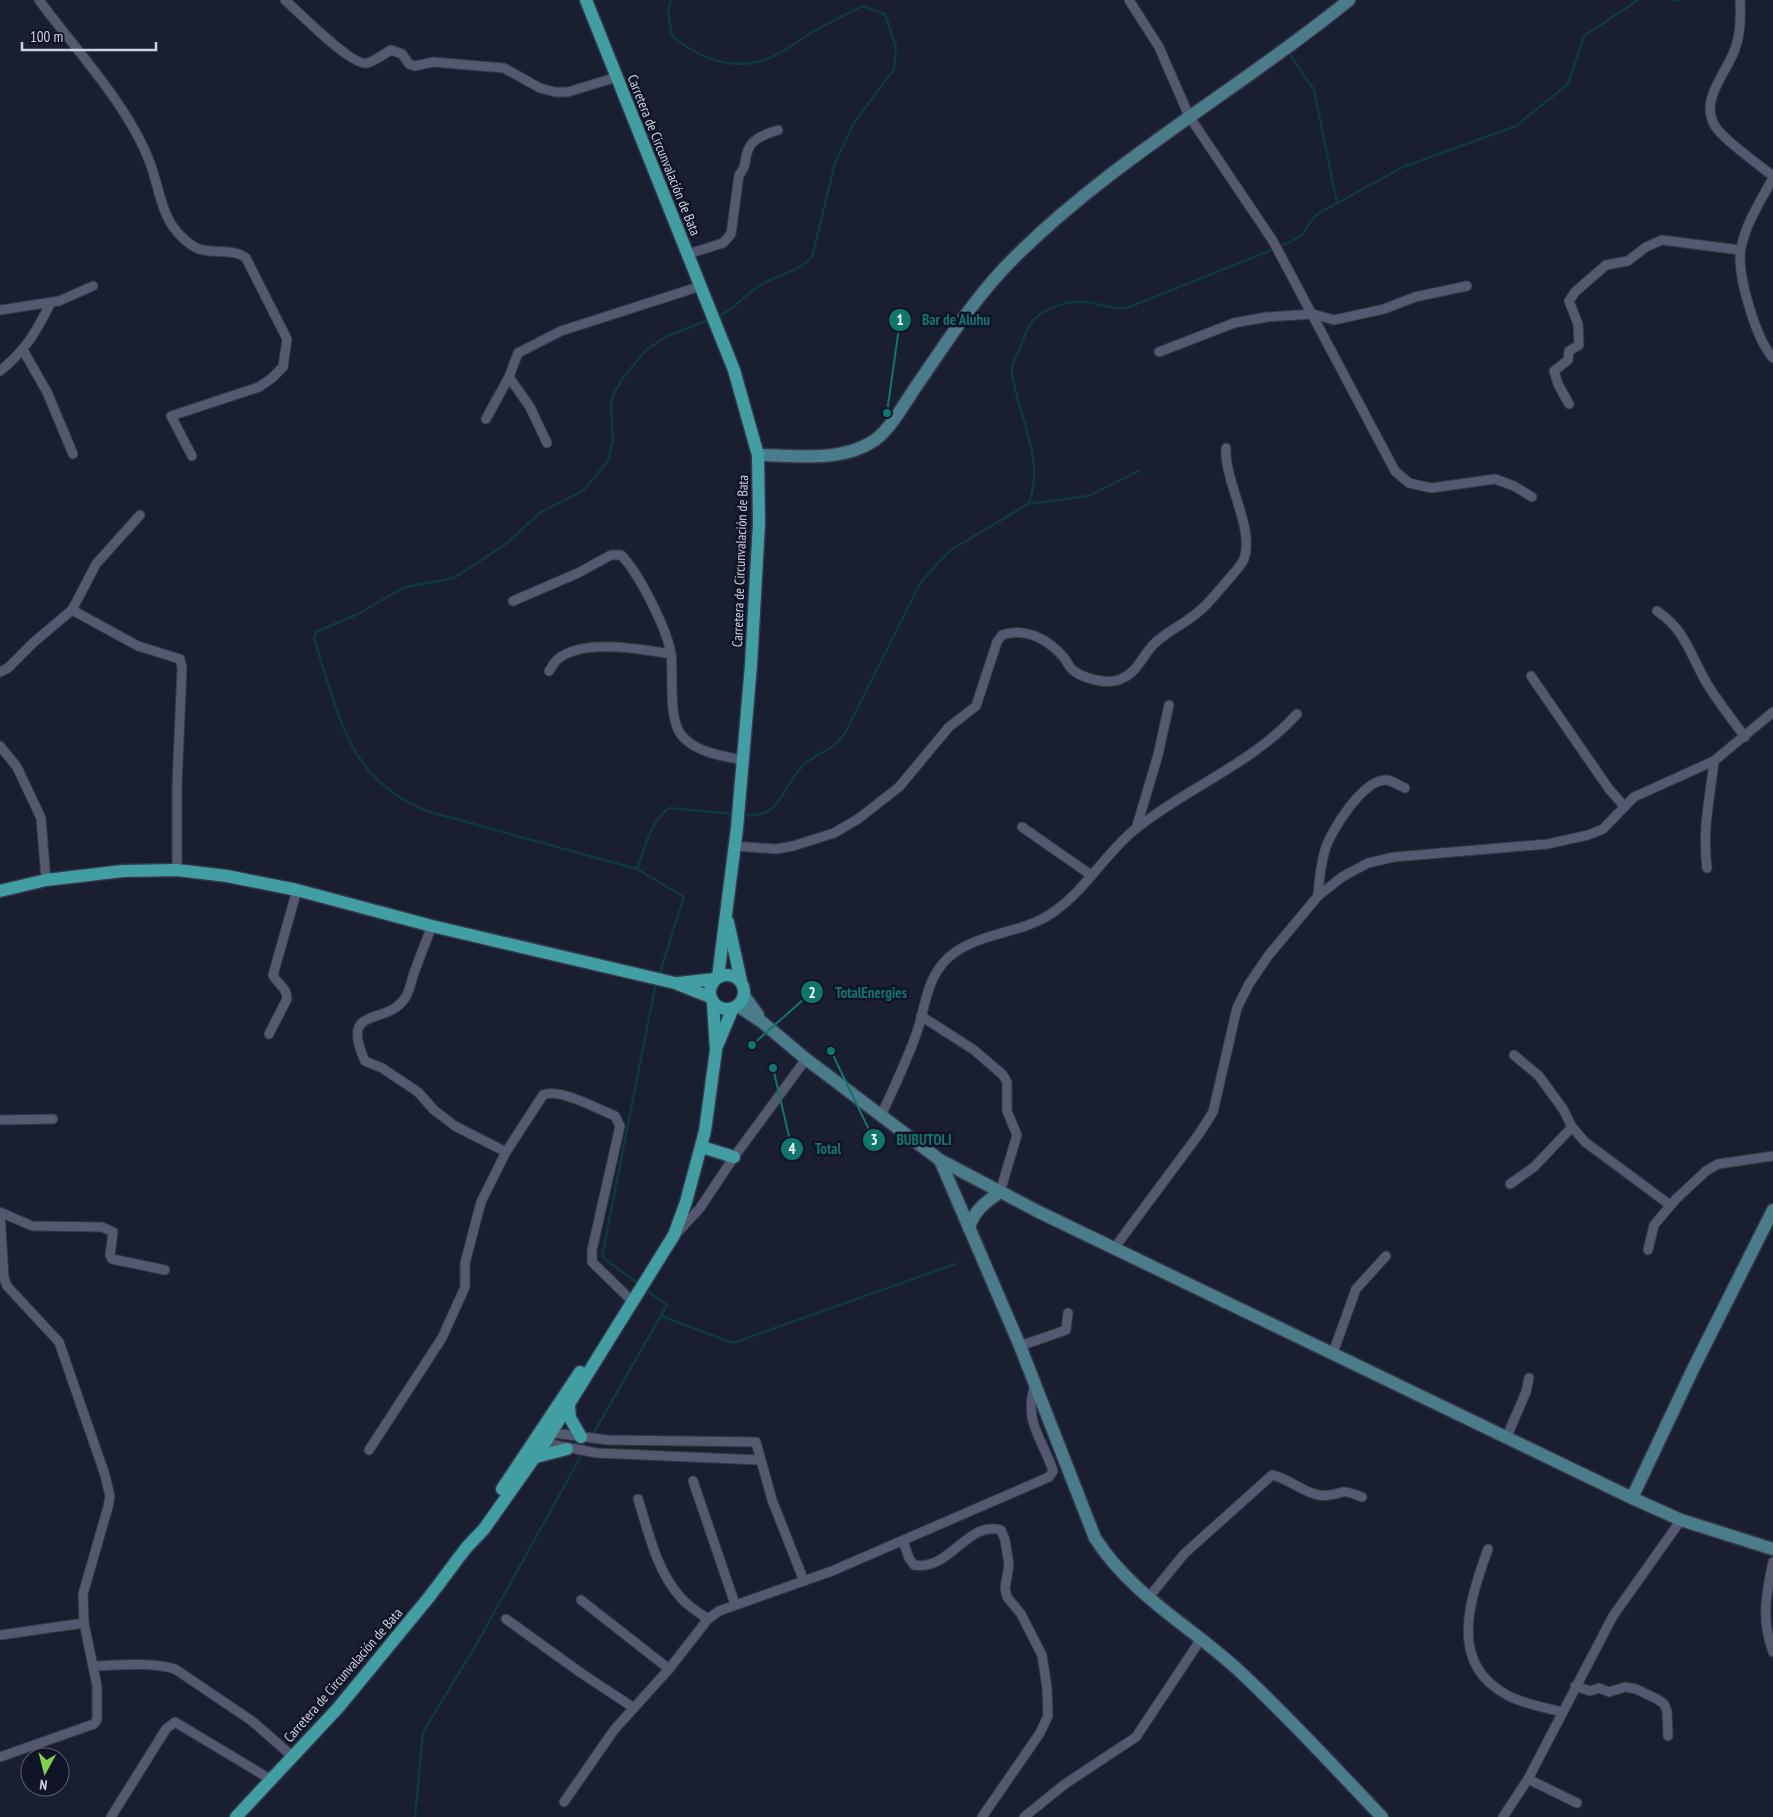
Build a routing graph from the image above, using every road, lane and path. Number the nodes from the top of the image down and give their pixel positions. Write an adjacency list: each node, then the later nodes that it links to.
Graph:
1 (39, 0): 30 (street)
2 (285, 0): 7 (street)
3 (586, 0): 7 (main road, Carretera de Circunvalación de Bata)
4 (1128, 0): 8 (street)
5 (1349, 0): 8 (street)
6 (1740, 0): 10 (street)
7 (617, 77): 12 (main road, Carretera de Circunvalación de Bata)
8 (1189, 116): 18 (street); 29 (street)
9 (778, 130): 12 (street)
10 (1773, 177): 11 (street)
11 (1740, 250): 21 (street); 25 (street)
12 (688, 254): 14 (main road, Carretera de Circunvalación de Bata)
13 (92, 286): 16 (street)
14 (701, 286): 23 (street); 29 (main road, Carretera de Circunvalación de Bata)
15 (1467, 286): 18 (street)
16 (51, 302): 17 (street); 19 (street)
17 (0, 310)
18 (1313, 314): 20 (street); 31 (street)
19 (23, 350): 22 (street); 28 (street)
20 (1159, 352)
21 (1773, 358)
22 (0, 371)
23 (509, 377): 24 (street); 26 (street)
24 (496, 400)
25 (1569, 404)
26 (547, 443)
27 (1226, 448): 51 (street)
28 (74, 454)
29 (758, 455): 45 (main road, Carretera de Circunvalación de Bata)
30 (192, 456)
31 (1532, 497)
32 (140, 515): 34 (street)
33 (513, 601): 36 (street)
34 (72, 610): 38 (street); 53 (street)
35 (1657, 611): 43 (street)
36 (671, 654): 37 (street); 45 (street)
37 (549, 671)
38 (0, 672)
39 (1531, 676): 48 (street)
40 (1169, 705): 50 (street)
41 (1773, 712): 43 (street)
42 (1297, 714): 50 (street)
43 (1745, 737): 46 (street)
44 (0, 746): 55 (street)
45 (743, 760): 51 (main road, Carretera de Circunvalación de Bata)
46 (1714, 761): 48 (street); 52 (street)
47 (1404, 788): 58 (street)
48 (1624, 806): 58 (street)
49 (1022, 827): 54 (street)
50 (1136, 829): 54 (street)
51 (734, 846): 59 (main road, Carretera de Circunvalación de Bata)
52 (1707, 868)
53 (176, 870): 55 (main road); 56 (main road)
54 (1091, 875): 66 (street)
55 (46, 880): 57 (main road)
56 (297, 890): 60 (main road); 67 (street)
57 (0, 891)
58 (1318, 896): 87 (street)
59 (726, 912): 61 (main road, Carretera de Circunvalación de Bata); 62 (main road, Carretera de Circunvalación de Bata)
60 (432, 926): 63 (main road); 76 (street)
61 (717, 978): 62 (main road); 63 (main road); 64 (main road)
62 (741, 980): 65 (main road)
63 (671, 982): 64 (main road)
64 (712, 1000): 65 (main road); 68 (main road, Carretera de Circunvalación de Bata)
65 (739, 1004): 68 (main road, Carretera de Circunvalación de Bata); 70 (street)
66 (921, 1016): 71 (street); 81 (street)
67 (269, 1034)
68 (716, 1050): 75 (main road, Carretera de Circunvalación de Bata)
69 (1514, 1055): 74 (street)
70 (806, 1059): 71 (street); 78 (street)
71 (881, 1116): 79 (street)
72 (53, 1119): 73 (street)
73 (0, 1120)
74 (1572, 1127): 80 (street); 82 (street)
75 (702, 1147): 78 (main road); 86 (main road, Carretera de Circunvalación de Bata)
76 (506, 1152): 91 (street); 101 (street)
77 (1773, 1156): 82 (street)
78 (734, 1157): 86 (street)
79 (940, 1160): 81 (street); 85 (street)
80 (1510, 1184)
81 (1000, 1192): 85 (street); 87 (street)
82 (1670, 1205): 88 (street)
83 (1773, 1210): 107 (street)
84 (0, 1213): 90 (street); 121 (street)
85 (969, 1228): 93 (street)
86 (674, 1235): 91 (main road, Carretera de Circunvalación de Bata)
87 (1115, 1247): 94 (street)
88 (1648, 1250)
89 (1386, 1256): 94 (street)
90 (165, 1270)
91 (633, 1301): 97 (main road, Carretera de Circunvalación de Bata); 99 (main road, Carretera de Circunvalación de Bata)
92 (1068, 1313): 93 (street)
93 (1020, 1346): 96 (street)
94 (1333, 1353): 98 (street)
95 (1528, 1378): 98 (street)
96 (1035, 1384): 110 (street); 116 (street)
97 (569, 1406): 99 (main road, Carretera de Circunvalación de Bata); 100 (main road)
98 (1507, 1436): 107 (street)
99 (543, 1437): 100 (street); 102 (street); 103 (main road, Carretera de Circunvalación de Bata); 111 (main road, Carretera de Circunvalación de Bata)
100 (582, 1438): 104 (street)
101 (369, 1450)
102 (569, 1450): 103 (main road); 104 (street)
103 (536, 1457): 111 (main road, Carretera de Circunvalación de Bata)
104 (760, 1460): 115 (street)
105 (693, 1481): 118 (street)
106 (1362, 1497): 116 (street)
107 (1632, 1498): 109 (street)
108 (638, 1499): 120 (street)
109 (1681, 1520): 113 (street); 127 (street)
110 (902, 1541): 115 (street); 139 (street)
111 (466, 1548): 131 (main road, Carretera de Circunvalación de Bata)
112 (1488, 1549): 129 (street)
113 (1773, 1549)
114 (1773, 1562): 124 (street)
115 (804, 1580): 118 (street)
116 (1149, 1597): 123 (street)
117 (581, 1600): 126 (street)
118 (735, 1604): 120 (street)
119 (506, 1619): 128 (street)
120 (708, 1619): 126 (street)
121 (84, 1623): 122 (street); 125 (street)
122 (0, 1635)
123 (1201, 1639): 140 (street); 141 (street)
124 (1773, 1652)
125 (94, 1666): 131 (street); 132 (street)
126 (669, 1669): 128 (street)
127 (1574, 1686): 129 (street); 130 (street)
128 (634, 1708): 135 (street)
129 (1561, 1712): 134 (street)
130 (1668, 1736)
131 (292, 1756): 133 (main road, Carretera de Circunvalación de Bata)
132 (0, 1757)
133 (270, 1779): 137 (street); 138 (main road, Carretera de Circunvalación de Bata)
134 (1528, 1779): 136 (street); 142 (street)
135 (564, 1802)
136 (1577, 1803)
137 (111, 1817)
138 (236, 1817)
139 (982, 1817)
140 (1024, 1817)
141 (1382, 1817)
142 (1503, 1817)

